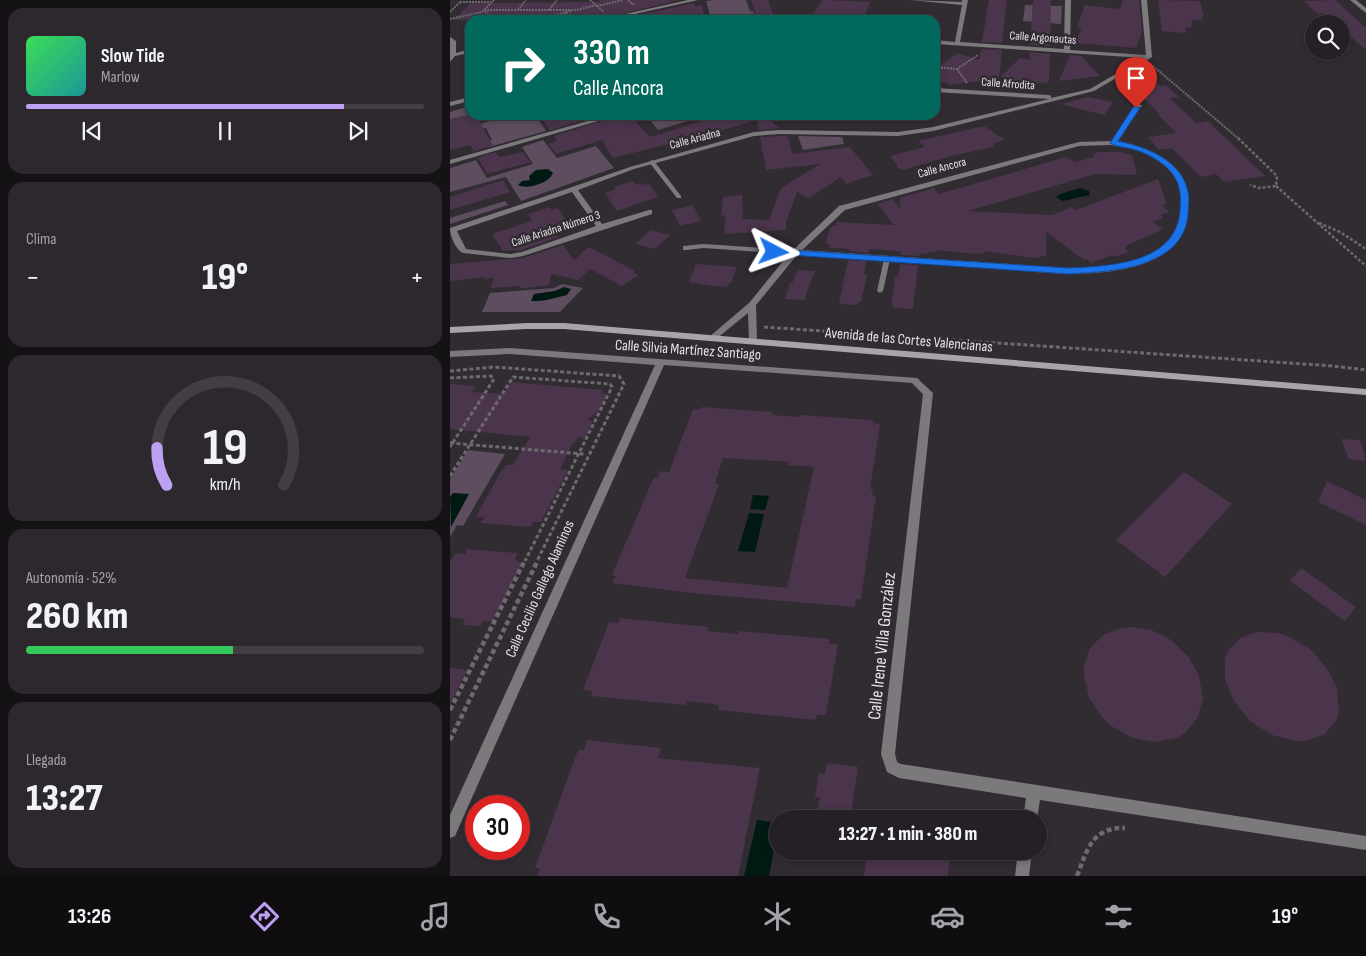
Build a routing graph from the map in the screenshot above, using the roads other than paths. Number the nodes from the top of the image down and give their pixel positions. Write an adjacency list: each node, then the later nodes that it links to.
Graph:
1 (695, 0): 8 (street)
2 (913, 0): 6 (street)
3 (1068, 0): 12 (street)
4 (1144, 0): 16 (street)
5 (1353, 0): 7 (street)
6 (965, 2): 11 (street)
7 (1366, 11)
8 (624, 15)
9 (450, 39): 15 (street)
10 (940, 42): 11 (street, Calle Argonautas)
11 (957, 44): 12 (street, Calle Argonautas)
12 (1067, 51): 14 (street, Calle Argonautas)
13 (465, 53): 15 (street)
14 (1095, 53): 16 (street, Calle Argonautas); 17 (street)
15 (452, 57)
16 (1147, 59): 17 (street, Calle Ariadna)
17 (1124, 65): 19 (street, Calle Ariadna)
18 (940, 90): 20 (street, Calle Afrodita)
19 (1080, 94): 20 (street, Calle Afrodita); 24 (street, Calle Ariadna)
20 (1009, 96): 24 (street)
21 (465, 100): 22 (street)
22 (450, 104)
23 (1139, 106): 26 (street)
24 (1018, 109): 28 (street, Calle Ariadna)
25 (598, 120): 27 (street)
26 (1114, 143): 35 (street, Calle Ancora); 36 (street, Calle Ancora)
27 (450, 162)
28 (652, 162): 29 (street, Calle Ariadna); 30 (lane)
29 (574, 190): 32 (street); 33 (street, Calle Ariadna)
30 (679, 197)
31 (649, 212): 32 (street, Calle Ariadna Número 3)
32 (600, 227): 33 (street, Calle Ariadna Número 3)
33 (451, 230)
34 (686, 248): 35 (street, Calle Ancora)
35 (794, 253): 36 (street, Calle Ancora); 38 (street, Calle Ancora)
36 (887, 259): 37 (lane)
37 (880, 291)
38 (752, 304): 40 (street, Calle Ancora); 41 (street)
39 (450, 330): 40 (main road, Avenida de las Cortes Valencianas)
40 (713, 337): 41 (main road, Avenida de las Cortes Valencianas)
41 (753, 341): 45 (main road, Avenida de las Cortes Valencianas)
42 (450, 354): 43 (street, Calle Silvia Martínez Santiago)
43 (661, 361): 44 (street, Calle Silvia Martínez Santiago); 48 (street, Calle Cecilio Gallego Alaminos)
44 (921, 386): 46 (street, Calle Irene Villa González)
45 (1366, 392)
46 (1034, 792): 47 (street); 49 (street)
47 (1031, 810)
48 (450, 831)
49 (1366, 843)
50 (1024, 860): 51 (street)
51 (1022, 876)

